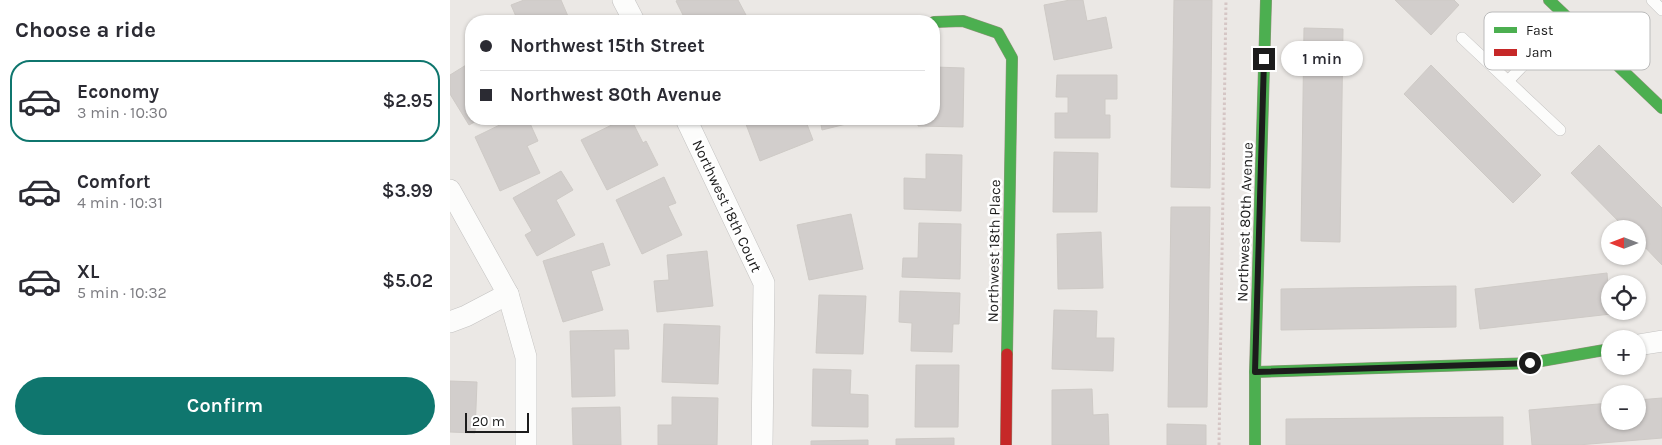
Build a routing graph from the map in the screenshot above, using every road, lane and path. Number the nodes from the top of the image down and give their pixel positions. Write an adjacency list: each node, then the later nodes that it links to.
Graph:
1 (623, 0): 8 (street)
2 (1226, 0): 29 (path)
3 (1266, 0): 25 (street, Northwest 80th Avenue)
4 (1549, 0): 7 (street)
5 (1652, 0): 6 (lane)
6 (1662, 10)
7 (1561, 12)
8 (631, 15)
9 (940, 22): 28 (street, Northwest 18th Place)
10 (1462, 38): 11 (lane)
11 (1484, 59)
12 (1496, 70): 15 (lane)
13 (1519, 70): 15 (lane)
14 (1622, 70): 16 (street)
15 (1508, 81): 18 (lane)
16 (1662, 108)
17 (689, 125): 27 (street, Northwest 18th Court)
18 (1560, 130)
19 (450, 190): 20 (street)
20 (508, 294): 21 (street); 26 (street)
21 (450, 322)
22 (1662, 341): 23 (street)
23 (1646, 344)
24 (1601, 351): 25 (street)
25 (1255, 372): 30 (street, Northwest 80th Avenue)
26 (526, 445)
27 (762, 445)
28 (1006, 445)
29 (1218, 445)
30 (1255, 445)

